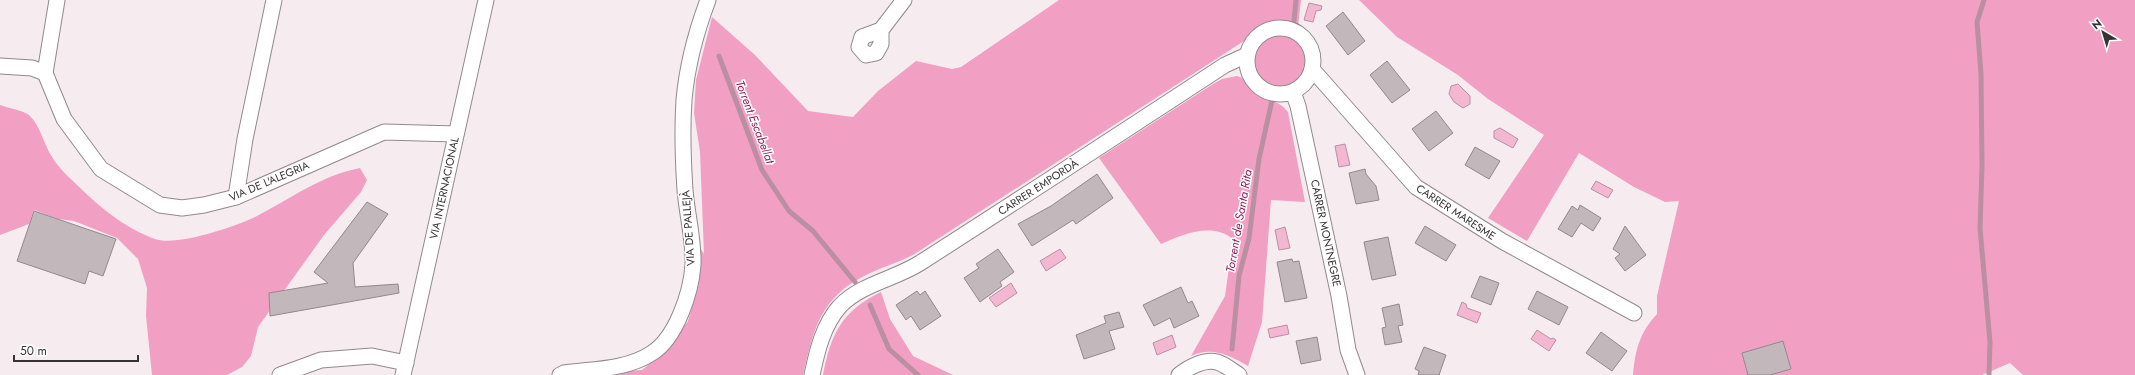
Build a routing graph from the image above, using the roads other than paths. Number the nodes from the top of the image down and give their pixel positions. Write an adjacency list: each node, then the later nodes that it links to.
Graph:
1 (57, 0): 10 (street)
2 (274, 0): 13 (street)
3 (486, 0): 12 (street, VIA INTERNACIONAL)
4 (708, 0): 17 (street, VIA DE PALLEJÀ)
5 (904, 0): 6 (street)
6 (881, 30)
7 (1247, 55): 9 (street); 11 (street); 18 (street, CARRER EMPORDÀ)
8 (0, 66): 10 (street)
9 (1312, 69): 11 (street); 14 (street, CARRER MARESME)
10 (45, 73): 13 (street, VIA DE L'ALEGRIA)
11 (1293, 92): 21 (street, CARRER MONTNEGRE)
12 (456, 134): 13 (street, VIA DE L'ALEGRIA); 15 (street, VIA INTERNACIONAL)
13 (236, 197)
14 (1634, 313)
15 (404, 369): 16 (street)
16 (280, 375)
17 (560, 375)
18 (812, 375)
19 (1179, 375): 20 (street)
20 (1239, 375)
21 (1357, 375)

